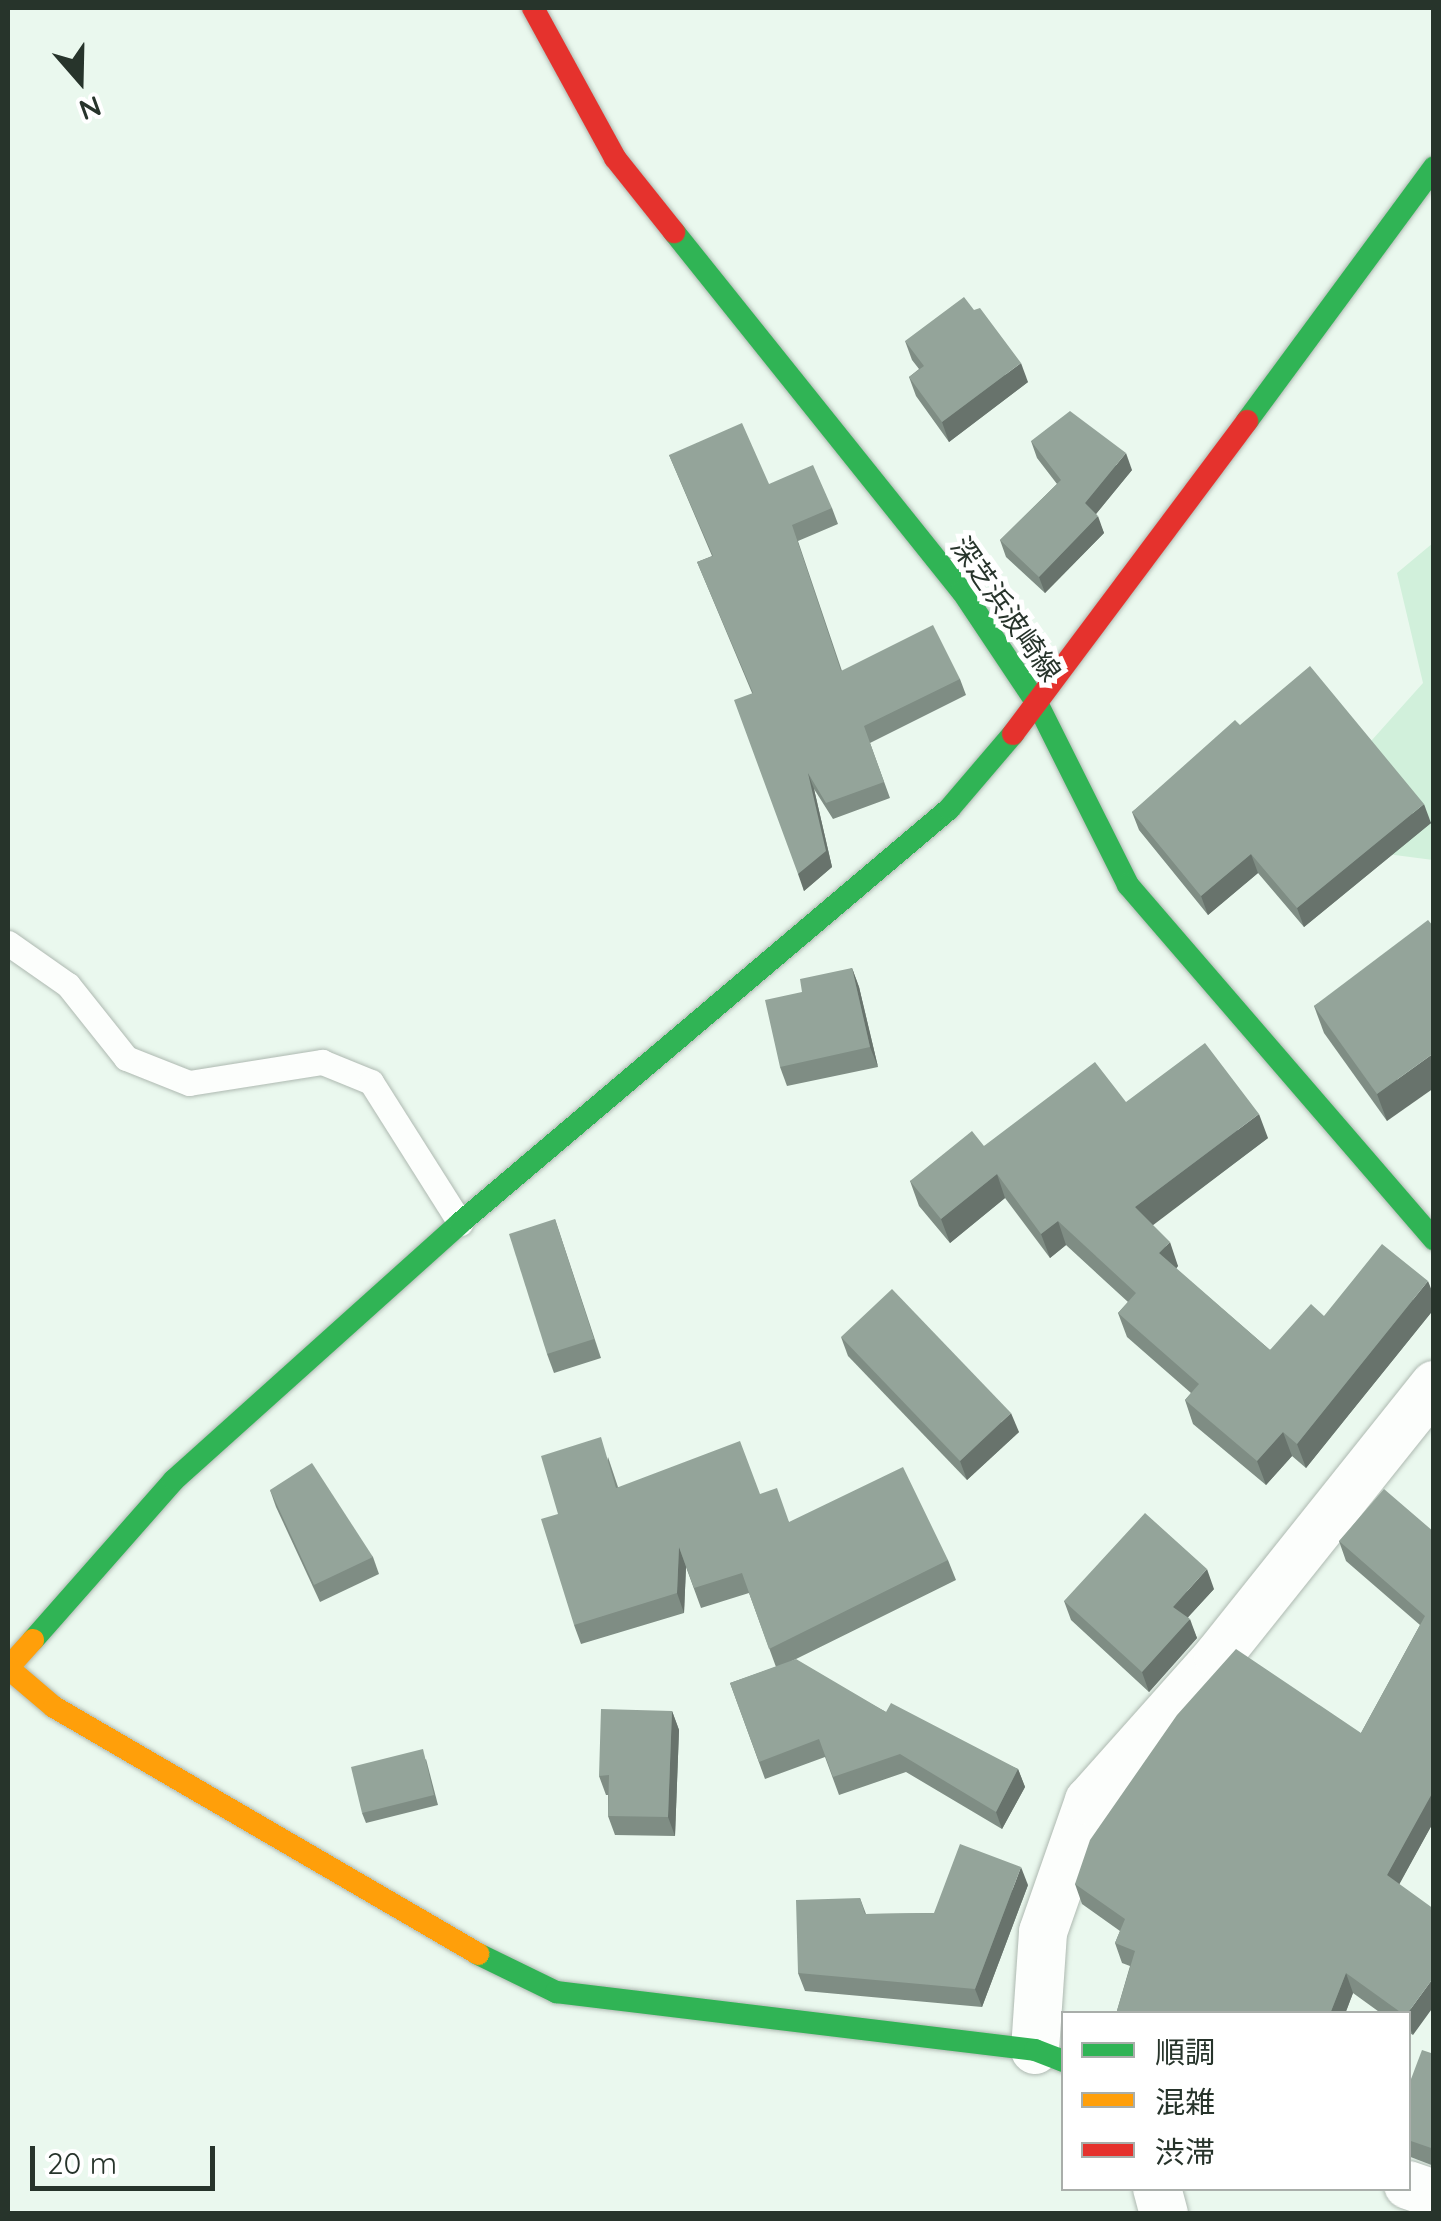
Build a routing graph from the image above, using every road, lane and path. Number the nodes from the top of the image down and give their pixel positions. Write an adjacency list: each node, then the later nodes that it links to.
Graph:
1 (533, 8): 3 (street, 深芝浜波崎線)
2 (1434, 167): 3 (street)
3 (1038, 706): 5 (street); 6 (street, 深芝浜波崎線)
4 (8, 943): 5 (lane)
5 (460, 1223): 8 (street)
6 (1434, 1239)
7 (1434, 1385): 8 (street)
8 (1049, 2056)

